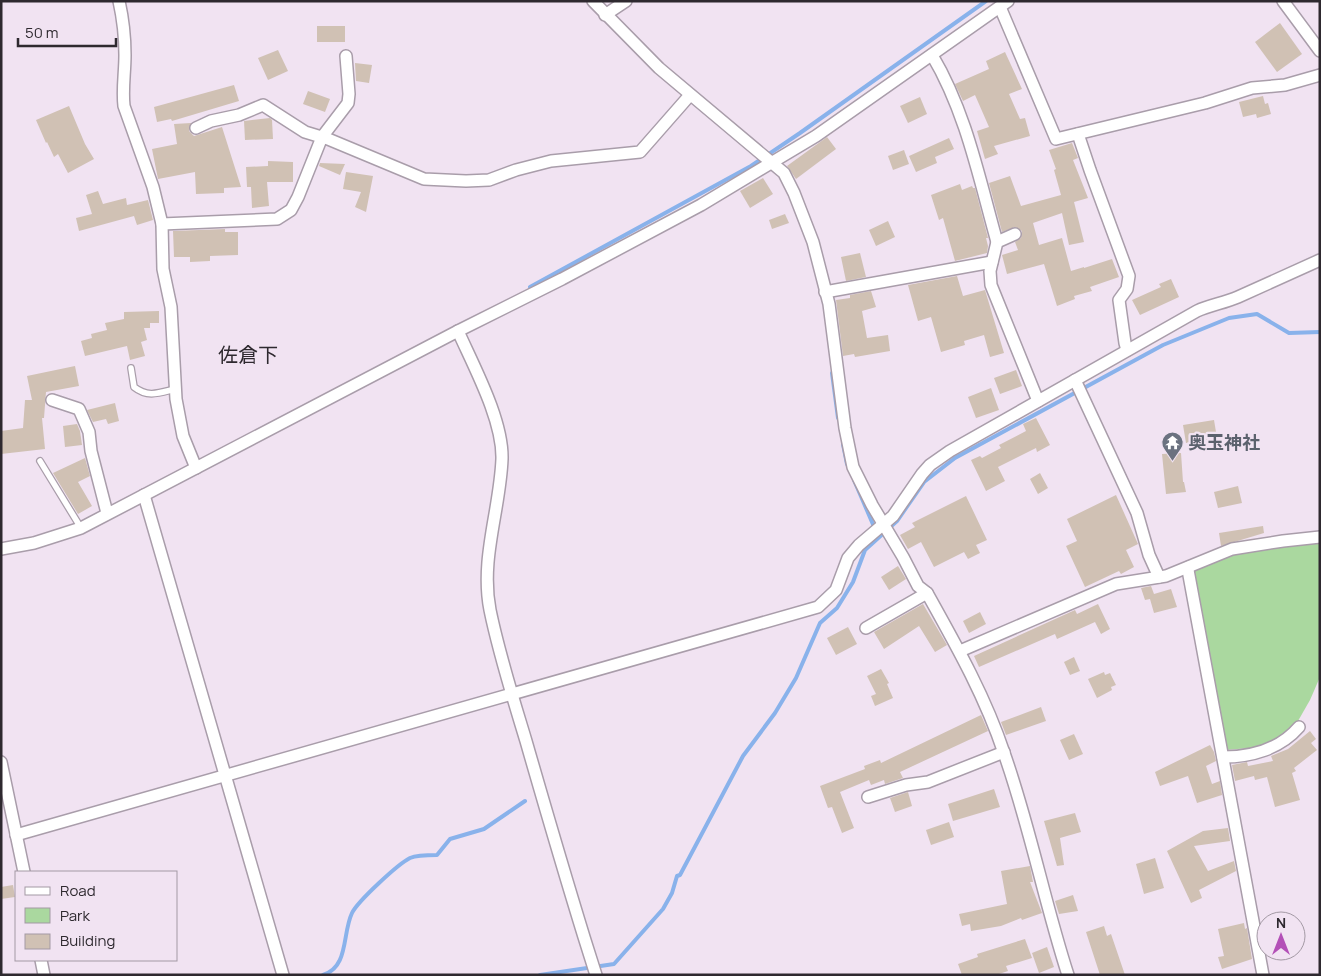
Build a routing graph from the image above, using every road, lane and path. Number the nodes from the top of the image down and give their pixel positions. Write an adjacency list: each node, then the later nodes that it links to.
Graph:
1 (119, 1): 16 (street)
2 (593, 1): 6 (street)
3 (626, 1): 6 (street)
4 (1283, 1): 7 (street)
5 (1004, 4): 8 (street); 13 (street)
6 (605, 15): 11 (street)
7 (1320, 51)
8 (932, 54): 15 (street); 18 (street)
9 (346, 56): 14 (street)
10 (1320, 75): 13 (street)
11 (690, 95): 14 (street); 15 (street)
12 (196, 128): 14 (street)
13 (1078, 134): 23 (street)
14 (322, 137): 16 (street)
15 (772, 163): 21 (street); 22 (street)
16 (162, 224): 26 (street)
17 (1015, 234): 18 (street)
18 (998, 242): 20 (street)
19 (1320, 260): 23 (street)
20 (992, 262): 21 (street); 28 (street)
21 (825, 292): 33 (street)
22 (458, 331): 30 (street); 42 (street)
23 (1127, 350): 25 (street)
24 (131, 368): 26 (lane)
25 (1075, 380): 28 (street); 38 (street)
26 (175, 389): 30 (street)
27 (52, 400): 32 (street)
28 (1038, 401): 33 (street)
29 (40, 461): 34 (lane)
30 (196, 468): 31 (street)
31 (144, 495): 32 (street); 47 (street)
32 (106, 513): 34 (street)
33 (883, 525): 39 (street); 42 (street)
34 (81, 528): 36 (street)
35 (1320, 538): 37 (street)
36 (1, 549)
37 (1189, 567): 38 (street); 45 (street)
38 (1159, 577): 41 (street)
39 (927, 593): 40 (street); 41 (street)
40 (866, 628)
41 (960, 651): 44 (street)
42 (512, 693): 47 (street); 54 (street)
43 (1299, 727): 45 (street)
44 (1004, 752): 48 (street); 55 (street)
45 (1223, 757): 56 (street)
46 (1, 762): 49 (street)
47 (225, 775): 49 (street); 53 (street)
48 (868, 797)
49 (16, 835): 50 (street)
50 (24, 871)
51 (41, 961): 52 (street)
52 (44, 975)
53 (284, 975)
54 (596, 975)
55 (1068, 975)
56 (1263, 975)

